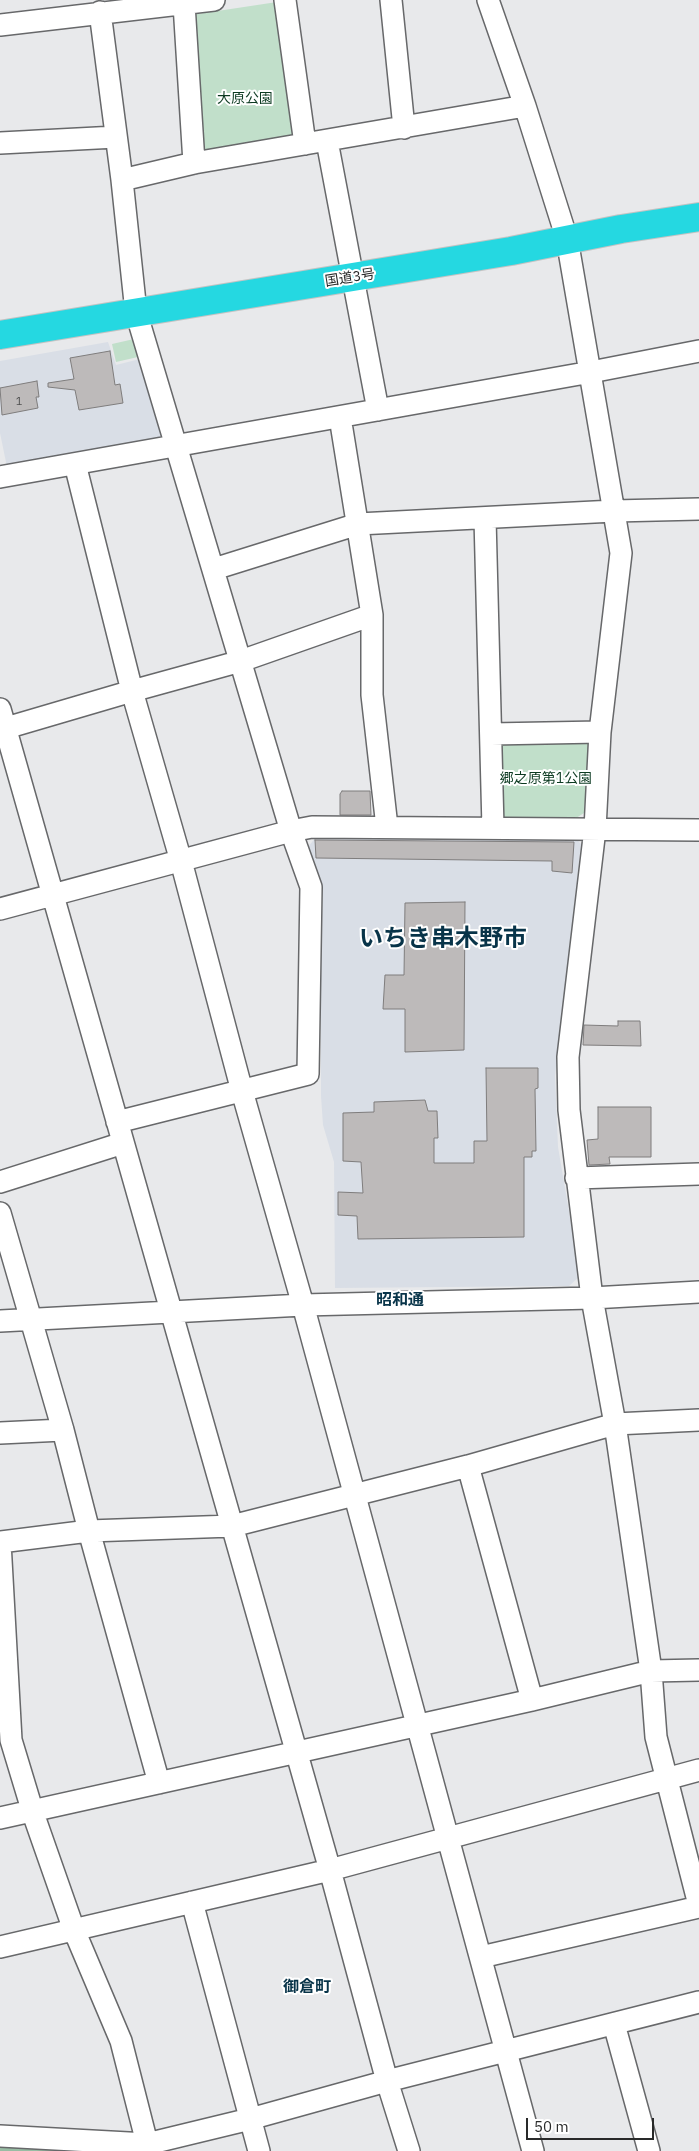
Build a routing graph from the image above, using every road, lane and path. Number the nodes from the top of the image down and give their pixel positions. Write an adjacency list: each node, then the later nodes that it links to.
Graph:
1 (214, 0): 5 (street)
2 (285, 0): 13 (street)
3 (391, 0): 9 (street)
4 (488, 0): 8 (street)
5 (184, 4): 6 (street); 14 (street)
6 (100, 12): 7 (street); 10 (street)
7 (0, 25)
8 (526, 106): 9 (street); 17 (street)
9 (404, 128): 11 (street)
10 (116, 136): 12 (street); 15 (street)
11 (327, 141): 13 (street); 18 (street)
12 (0, 143)
13 (305, 144): 14 (street)
14 (194, 163): 15 (street)
15 (122, 180): 19 (street)
16 (699, 217): 17 (highway, 国道3号)
17 (566, 239): 18 (highway, 国道3号); 22 (street)
18 (352, 278): 19 (highway, 国道3号); 23 (street)
19 (136, 312): 20 (highway, 国道3号); 25 (street)
20 (0, 335)
21 (699, 351): 22 (street)
22 (591, 372): 23 (street); 29 (street)
23 (378, 410): 24 (street)
24 (340, 417): 25 (street); 31 (street)
25 (175, 446): 26 (street); 32 (street)
26 (75, 464): 27 (street); 35 (street)
27 (0, 477)
28 (699, 509): 29 (street)
29 (614, 511): 30 (street); 37 (street)
30 (485, 518): 31 (street); 38 (street)
31 (358, 524): 32 (street); 33 (street)
32 (214, 570): 34 (street)
33 (372, 615): 34 (street); 39 (street)
34 (241, 661): 35 (street); 43 (street)
35 (132, 691): 36 (street); 44 (street)
36 (3, 719): 45 (street)
37 (600, 732): 38 (street); 41 (street)
38 (491, 734): 40 (street)
39 (386, 827): 40 (street); 43 (street)
40 (493, 828): 41 (street)
41 (595, 830): 42 (street); 51 (street)
42 (699, 830)
43 (290, 831): 44 (street); 47 (street)
44 (181, 861): 45 (street); 47 (street)
45 (51, 894): 46 (street); 48 (street)
46 (0, 909)
47 (242, 1091): 48 (street); 56 (street)
48 (117, 1122): 49 (street)
49 (123, 1143): 52 (street); 57 (street)
50 (699, 1174): 51 (street)
51 (576, 1178): 55 (street)
52 (0, 1182)
53 (0, 1214): 58 (street)
54 (699, 1292): 55 (street)
55 (592, 1298): 56 (street); 61 (street)
56 (303, 1305): 57 (street); 65 (street)
57 (170, 1311): 58 (street); 66 (street)
58 (30, 1319): 59 (street); 62 (street)
59 (0, 1321)
60 (699, 1420): 61 (street)
61 (615, 1424): 64 (street); 70 (street)
62 (63, 1430): 63 (street); 67 (street)
63 (0, 1433)
64 (468, 1466): 65 (street); 71 (street)
65 (354, 1495): 66 (street); 72 (street)
66 (232, 1526): 67 (street); 73 (street)
67 (88, 1531): 68 (street); 76 (street)
68 (0, 1542): 77 (street)
69 (699, 1670): 70 (street)
70 (651, 1671): 71 (street); 75 (street)
71 (532, 1700): 72 (street)
72 (417, 1725): 73 (street); 79 (street)
73 (296, 1752): 76 (street); 80 (street)
74 (699, 1770): 75 (street)
75 (666, 1779): 79 (street); 82 (street)
76 (159, 1783): 77 (street)
77 (33, 1811): 78 (street); 83 (street)
78 (0, 1818)
79 (448, 1838): 80 (street); 85 (street)
80 (330, 1870): 81 (street); 89 (street)
81 (192, 1902): 83 (street); 90 (street)
82 (699, 1906): 85 (street)
83 (74, 1930): 84 (street); 92 (street)
84 (0, 1947)
85 (481, 1957): 88 (street)
86 (699, 2002): 87 (street)
87 (614, 2024): 88 (street); 96 (street)
88 (506, 2051): 89 (street); 95 (street)
89 (387, 2081): 90 (street); 94 (street)
90 (250, 2119): 92 (street); 93 (street)
91 (0, 2136): 92 (street)
92 (148, 2147)
93 (259, 2151)
94 (409, 2151)
95 (533, 2151)
96 (649, 2151)

